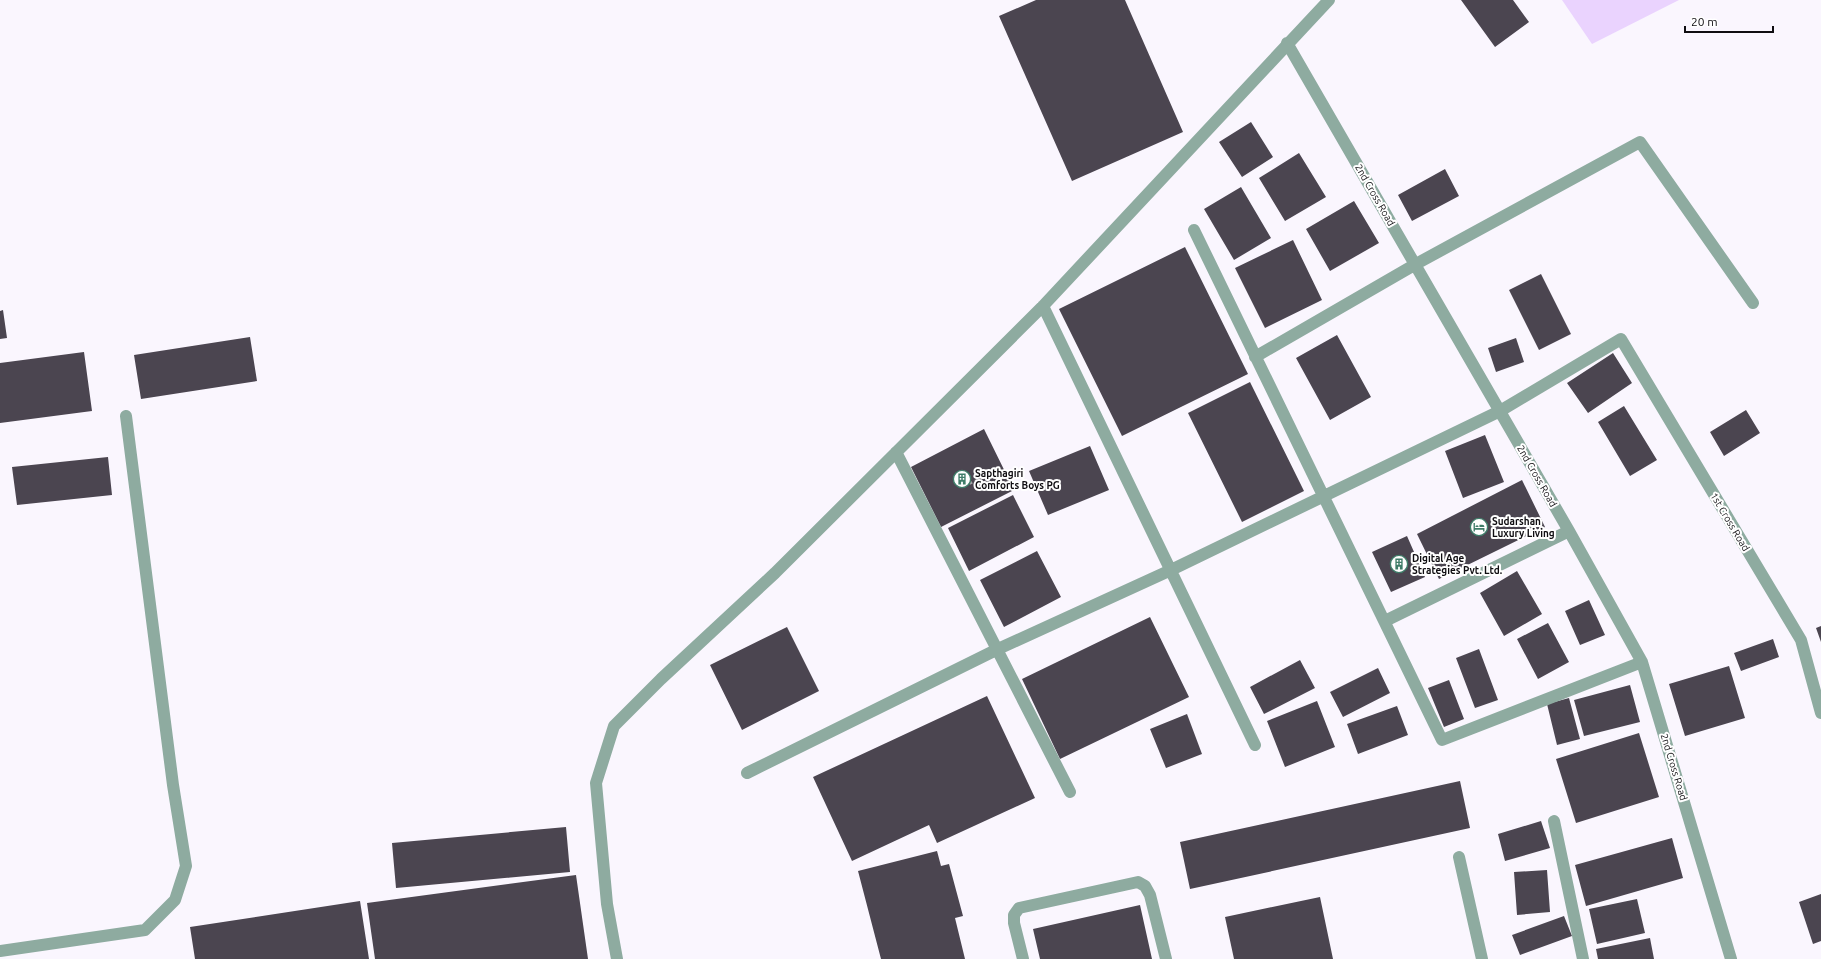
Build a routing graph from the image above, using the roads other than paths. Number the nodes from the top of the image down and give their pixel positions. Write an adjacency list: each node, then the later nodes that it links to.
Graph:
1 (1329, 0): 2 (street)
2 (1287, 43): 4 (street, 2nd Cross Road); 6 (street)
3 (1194, 230): 7 (street)
4 (1416, 264): 5 (street); 7 (street); 8 (street, 2nd Cross Road)
5 (1753, 303)
6 (1043, 306): 10 (street); 13 (street)
7 (1255, 357): 11 (street)
8 (1500, 411): 11 (street); 12 (street, 2nd Cross Road); 17 (street, 1st Cross Road)
9 (126, 416): 23 (street)
10 (896, 452): 15 (street); 24 (street)
11 (1324, 496): 13 (street); 14 (street)
12 (1569, 531): 14 (street); 16 (street, 2nd Cross Road)
13 (1171, 570): 15 (street); 18 (street)
14 (1385, 621): 16 (street)
15 (998, 649): 19 (street); 20 (street)
16 (1642, 662): 29 (street, 2nd Cross Road)
17 (1821, 712)
18 (1255, 745)
19 (746, 773)
20 (1070, 792)
21 (1554, 821): 28 (street)
22 (1459, 857): 27 (street)
23 (0, 951)
24 (617, 959)
25 (1023, 959): 26 (street)
26 (1166, 959)
27 (1482, 959)
28 (1584, 959)
29 (1731, 959)

